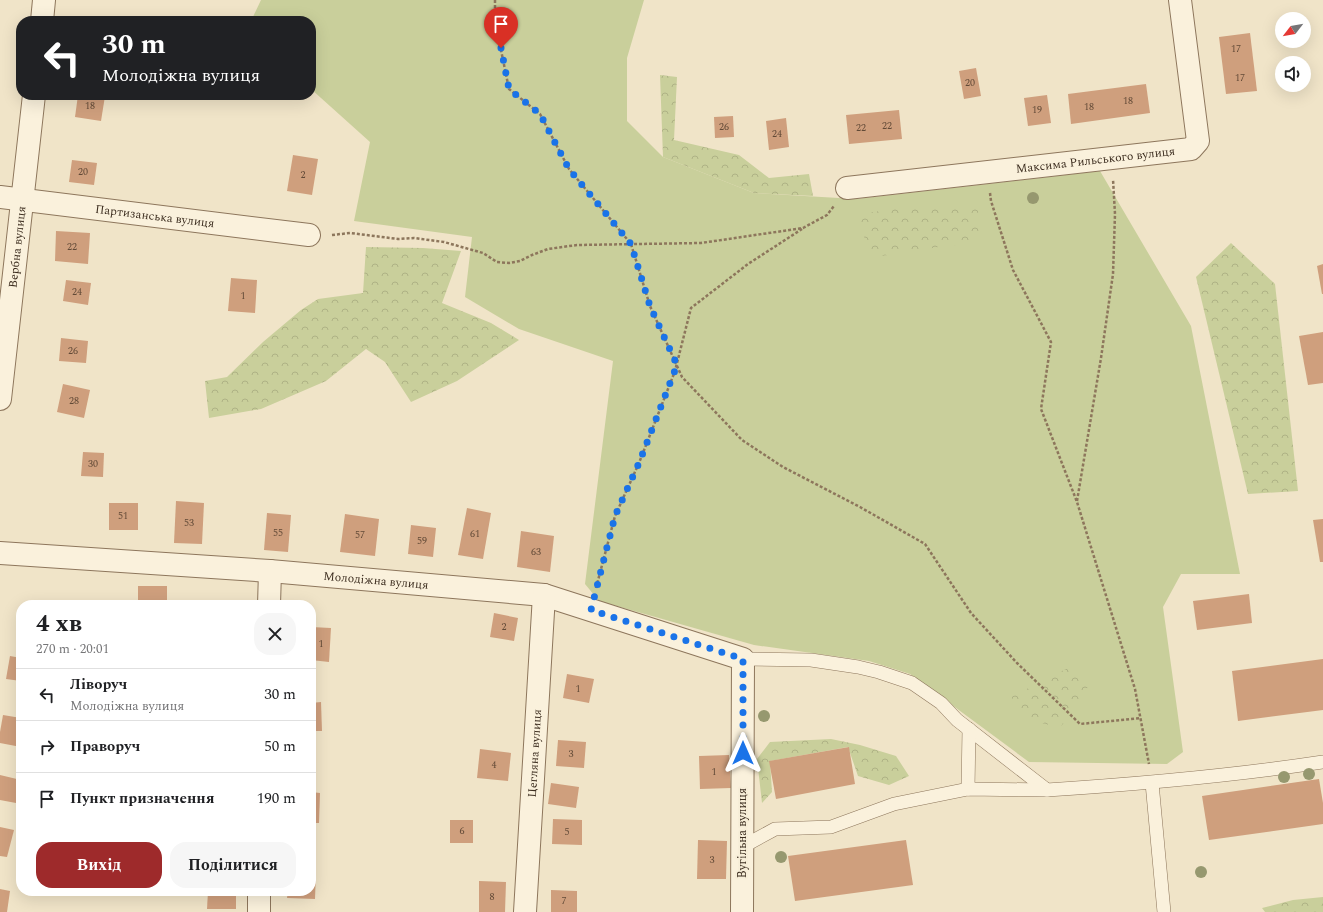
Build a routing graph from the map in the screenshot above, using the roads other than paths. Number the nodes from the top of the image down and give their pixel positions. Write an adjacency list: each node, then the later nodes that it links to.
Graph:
1 (44, 0): 3 (street)
2 (1180, 0): 5 (street, Максима Рильського вулиця)
3 (42, 16)
4 (33, 100): 7 (street, Вербна вулиця)
5 (847, 188)
6 (0, 197): 7 (street, Партизанська вулиця)
7 (22, 200): 8 (street, Партизанська вулиця); 9 (street, Вербна вулиця)
8 (309, 235)
9 (0, 400)
10 (0, 553): 11 (street, Молодіжна вулиця)
11 (270, 571): 12 (street, Молодіжна вулиця); 13 (street)
12 (544, 595): 14 (street, Молодіжна вулиця); 23 (street, Цегляна вулиця)
13 (269, 600)
14 (743, 659): 15 (lane); 20 (street, Вугільна вулиця)
15 (969, 729): 18 (lane); 19 (lane)
16 (1323, 762): 17 (lane)
17 (1152, 783): 19 (lane); 25 (lane)
18 (968, 789): 19 (lane); 20 (lane)
19 (1047, 790)
20 (742, 847): 24 (street, Вугільна вулиця)
21 (260, 896): 22 (street)
22 (259, 912)
23 (525, 912)
24 (742, 912)
25 (1164, 912)

